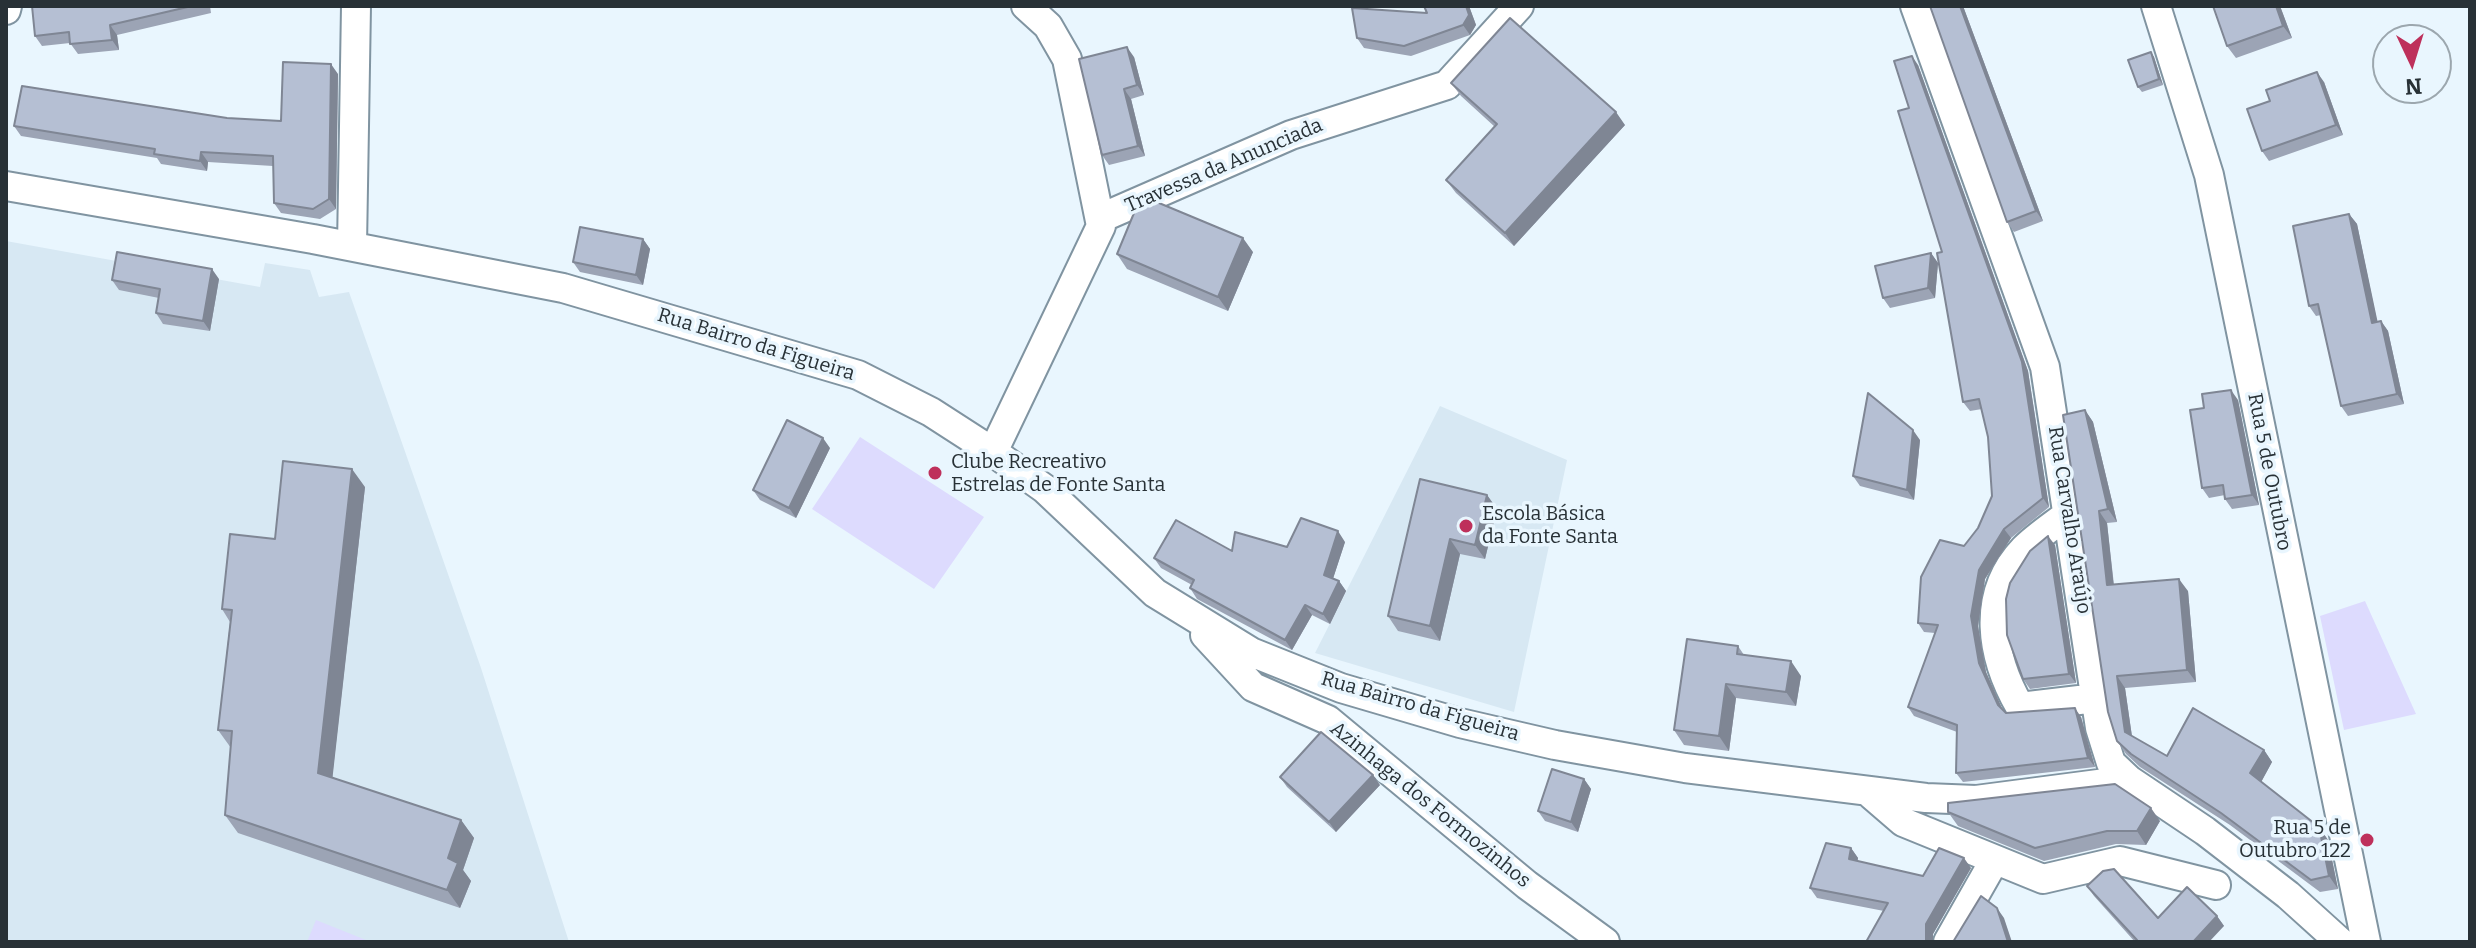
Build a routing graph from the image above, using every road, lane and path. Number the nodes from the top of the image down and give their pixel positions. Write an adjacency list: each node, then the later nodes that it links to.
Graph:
1 (356, 6): 8 (street)
2 (1026, 6): 7 (street)
3 (1519, 6): 7 (street, Travessa da Anunciada)
4 (1915, 6): 10 (street, Rua Carvalho Araújo)
5 (2156, 6): 20 (street, Rua 5 de Outubro)
6 (6, 186): 8 (street, Rua Bairro da Figueira)
7 (1101, 218): 9 (street, Travessa da Anunciada)
8 (352, 246): 9 (street, Rua Bairro da Figueira)
9 (993, 452): 11 (street, Rua Bairro da Figueira)
10 (2068, 514): 12 (street, Rua Carvalho Araújo); 12 (street)
11 (1182, 610): 14 (street, Rua Bairro da Figueira); 17 (street, Azinhaga dos Formozinhos)
12 (2096, 698): 13 (street, Rua Carvalho Araújo)
13 (2129, 780): 14 (street, Rua Bairro da Figueira); 19 (street, Rua Carvalho Araújo)
14 (1867, 791): 15 (street)
15 (1994, 861): 16 (street); 18 (street)
16 (2216, 885)
17 (1605, 942)
18 (1948, 942)
19 (2340, 942)
20 (2366, 942)

